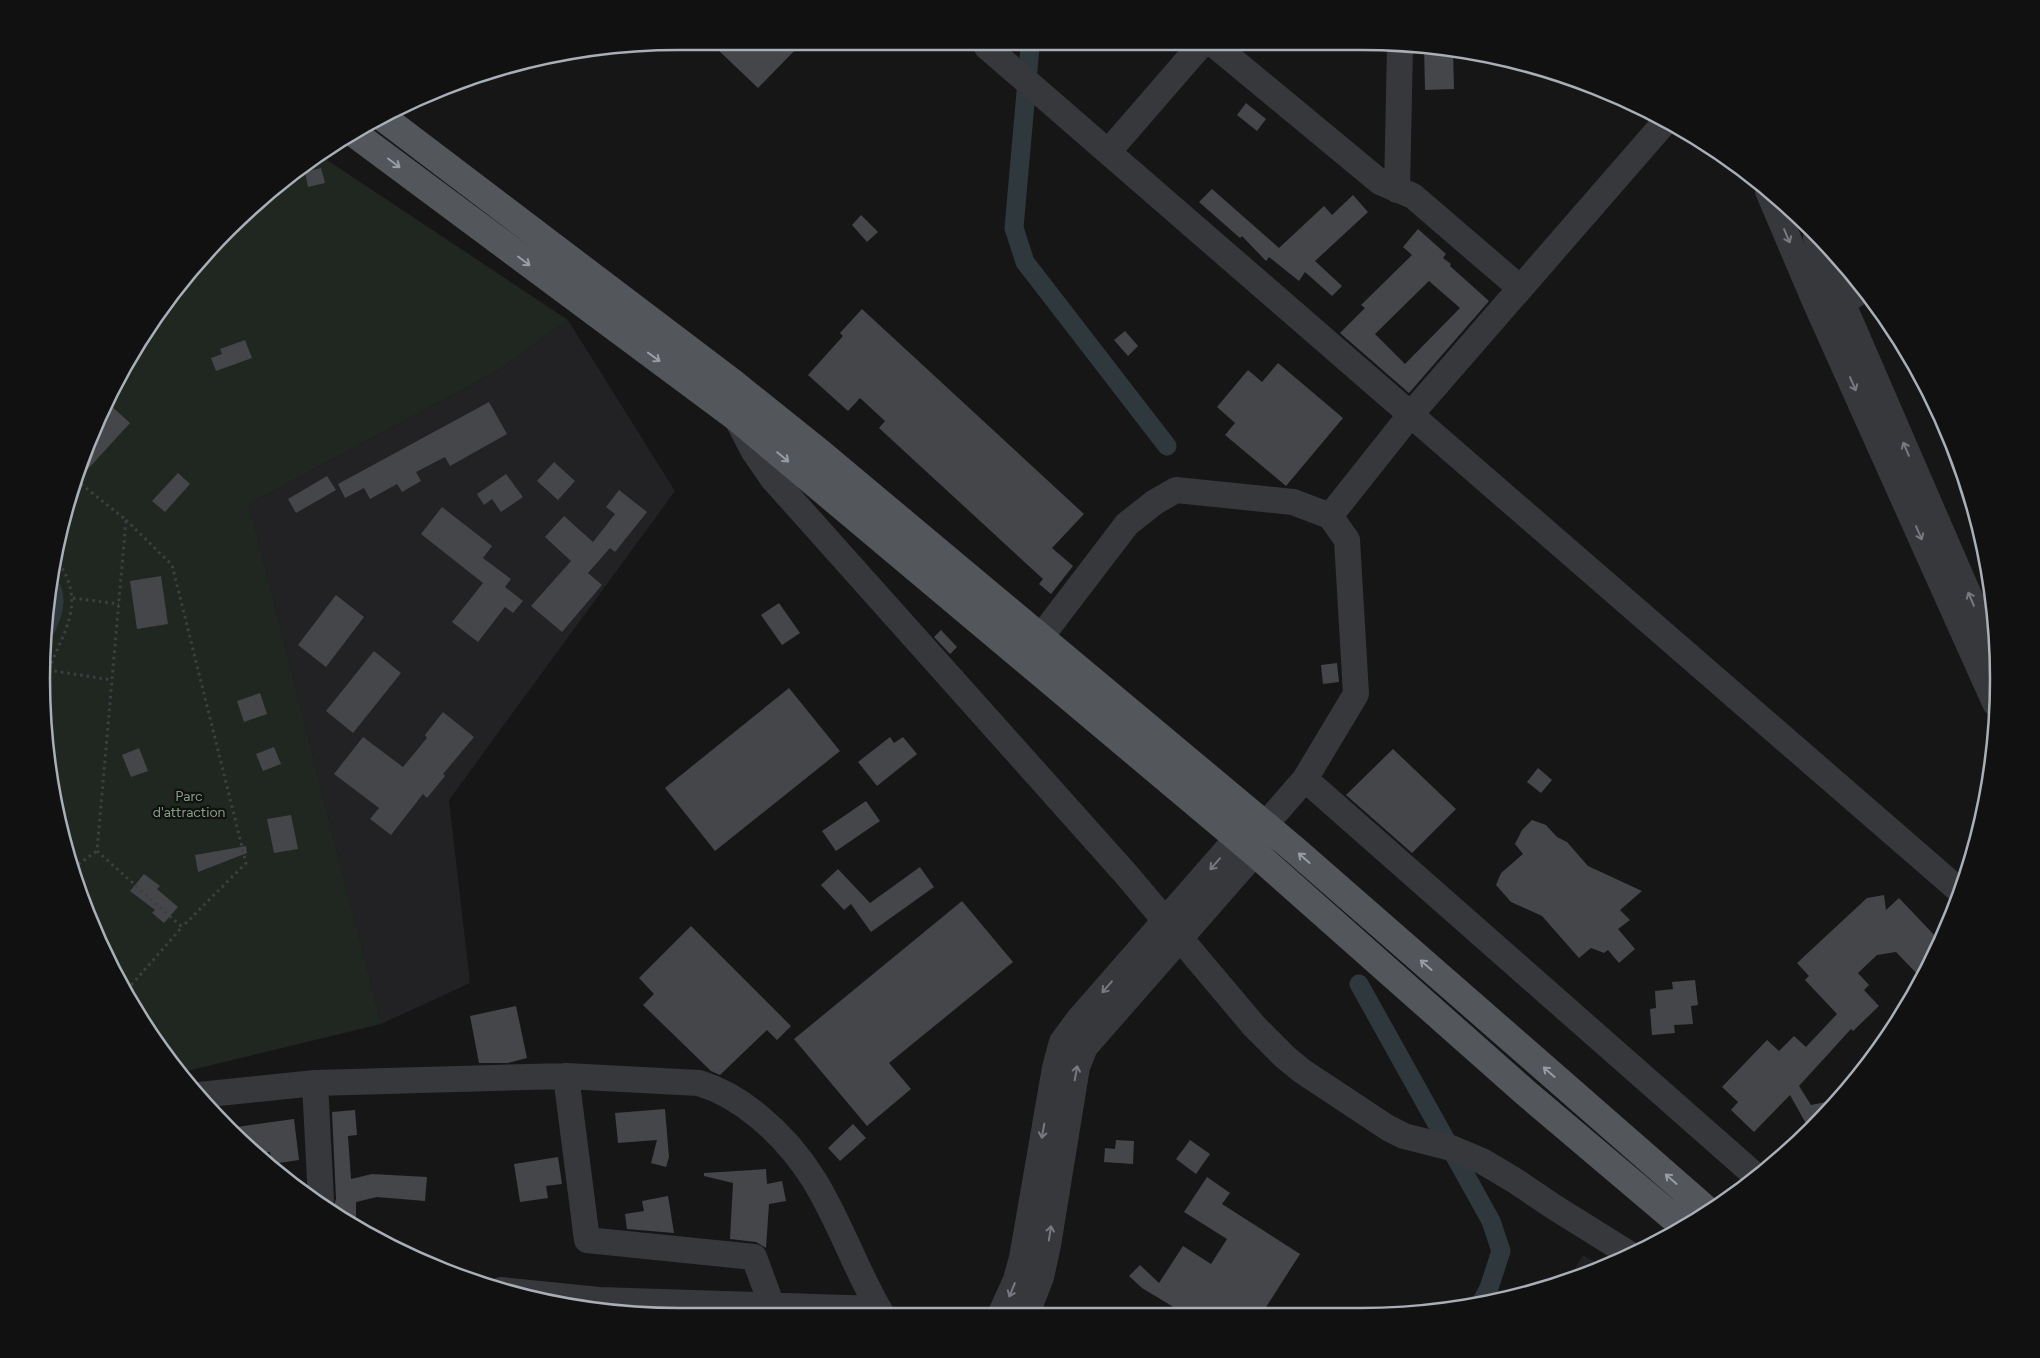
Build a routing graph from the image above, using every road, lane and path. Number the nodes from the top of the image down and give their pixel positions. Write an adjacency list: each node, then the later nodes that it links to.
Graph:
1 (990, 50): 8 (street)
2 (1196, 50): 8 (street)
3 (1221, 50): 9 (street)
4 (1400, 51): 9 (street)
5 (388, 122): 23 (main road)
6 (1661, 126): 12 (street)
7 (357, 139): 16 (main road, one-way to 16)
8 (1108, 152): 15 (street)
9 (1397, 190): 12 (street)
10 (1777, 207): 14 (street, one-way to 14)
11 (1818, 247): 14 (street)
12 (1520, 288): 15 (street)
13 (1858, 293): 14 (street)
14 (1828, 299): 24 (street, one-way to 14); 28 (street, one-way to 28)
15 (1411, 414): 18 (street); 34 (street)
16 (737, 418): 31 (main road, one-way to 31); 36 (street)
17 (81, 484): 19 (path)
18 (1330, 516): 23 (street); 29 (street)
19 (126, 520): 22 (path); 35 (path)
20 (60, 566): 21 (path)
21 (73, 598): 22 (path); 25 (path)
22 (119, 604): 27 (path)
23 (1040, 638): 30 (main road)
24 (1989, 643)
25 (50, 664)
26 (50, 670): 27 (path)
27 (112, 680): 32 (path)
28 (1990, 690)
29 (1305, 779): 30 (street); 41 (street)
30 (1266, 825): 31 (street); 43 (main road, one-way to 30)
31 (1246, 846): 36 (street); 44 (main road)
32 (97, 851): 33 (path); 35 (path)
33 (78, 865)
34 (1955, 887)
35 (182, 928): 37 (path)
36 (1173, 929): 45 (street); 50 (street, one-way to 50); 51 (street, one-way to 36)
37 (130, 986)
38 (566, 1076): 39 (street); 47 (street); 49 (street)
39 (315, 1083): 40 (street); 42 (street)
40 (206, 1094)
41 (1751, 1172)
42 (321, 1195)
43 (1703, 1206)
44 (1678, 1222)
45 (1622, 1251)
46 (553, 1295): 47 (street)
47 (772, 1306): 48 (street)
48 (815, 1308)
49 (879, 1308)
50 (1003, 1308)
51 (1028, 1308)

